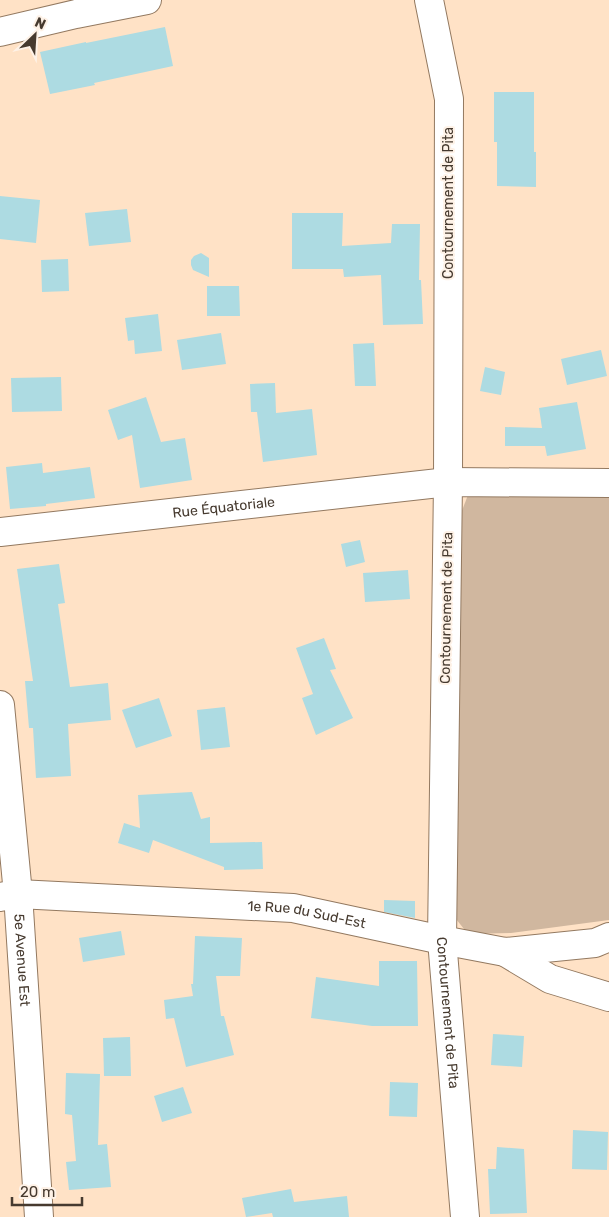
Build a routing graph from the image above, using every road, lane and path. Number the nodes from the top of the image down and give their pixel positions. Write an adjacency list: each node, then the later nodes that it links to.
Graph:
1 (147, 0): 3 (street)
2 (429, 0): 4 (street, Contournement de Pita)
3 (0, 32)
4 (448, 482): 5 (street, Rue Équatoriale); 6 (street, Rue Équatoriale); 11 (street, Contournement de Pita)
5 (609, 483)
6 (0, 532)
7 (0, 705): 8 (street, 5e Avenue Est)
8 (6, 819): 9 (street, 5e Avenue Est)
9 (9, 896): 11 (street, 1e Rue du Sud-Est); 14 (street, 5e Avenue Est)
10 (609, 937): 12 (street, 1e Rue du Sud-Est)
11 (442, 940): 12 (street, 1e Rue du Sud-Est); 15 (street, Contournement de Pita)
12 (505, 952): 13 (street)
13 (609, 997)
14 (39, 1217)
15 (465, 1217)

